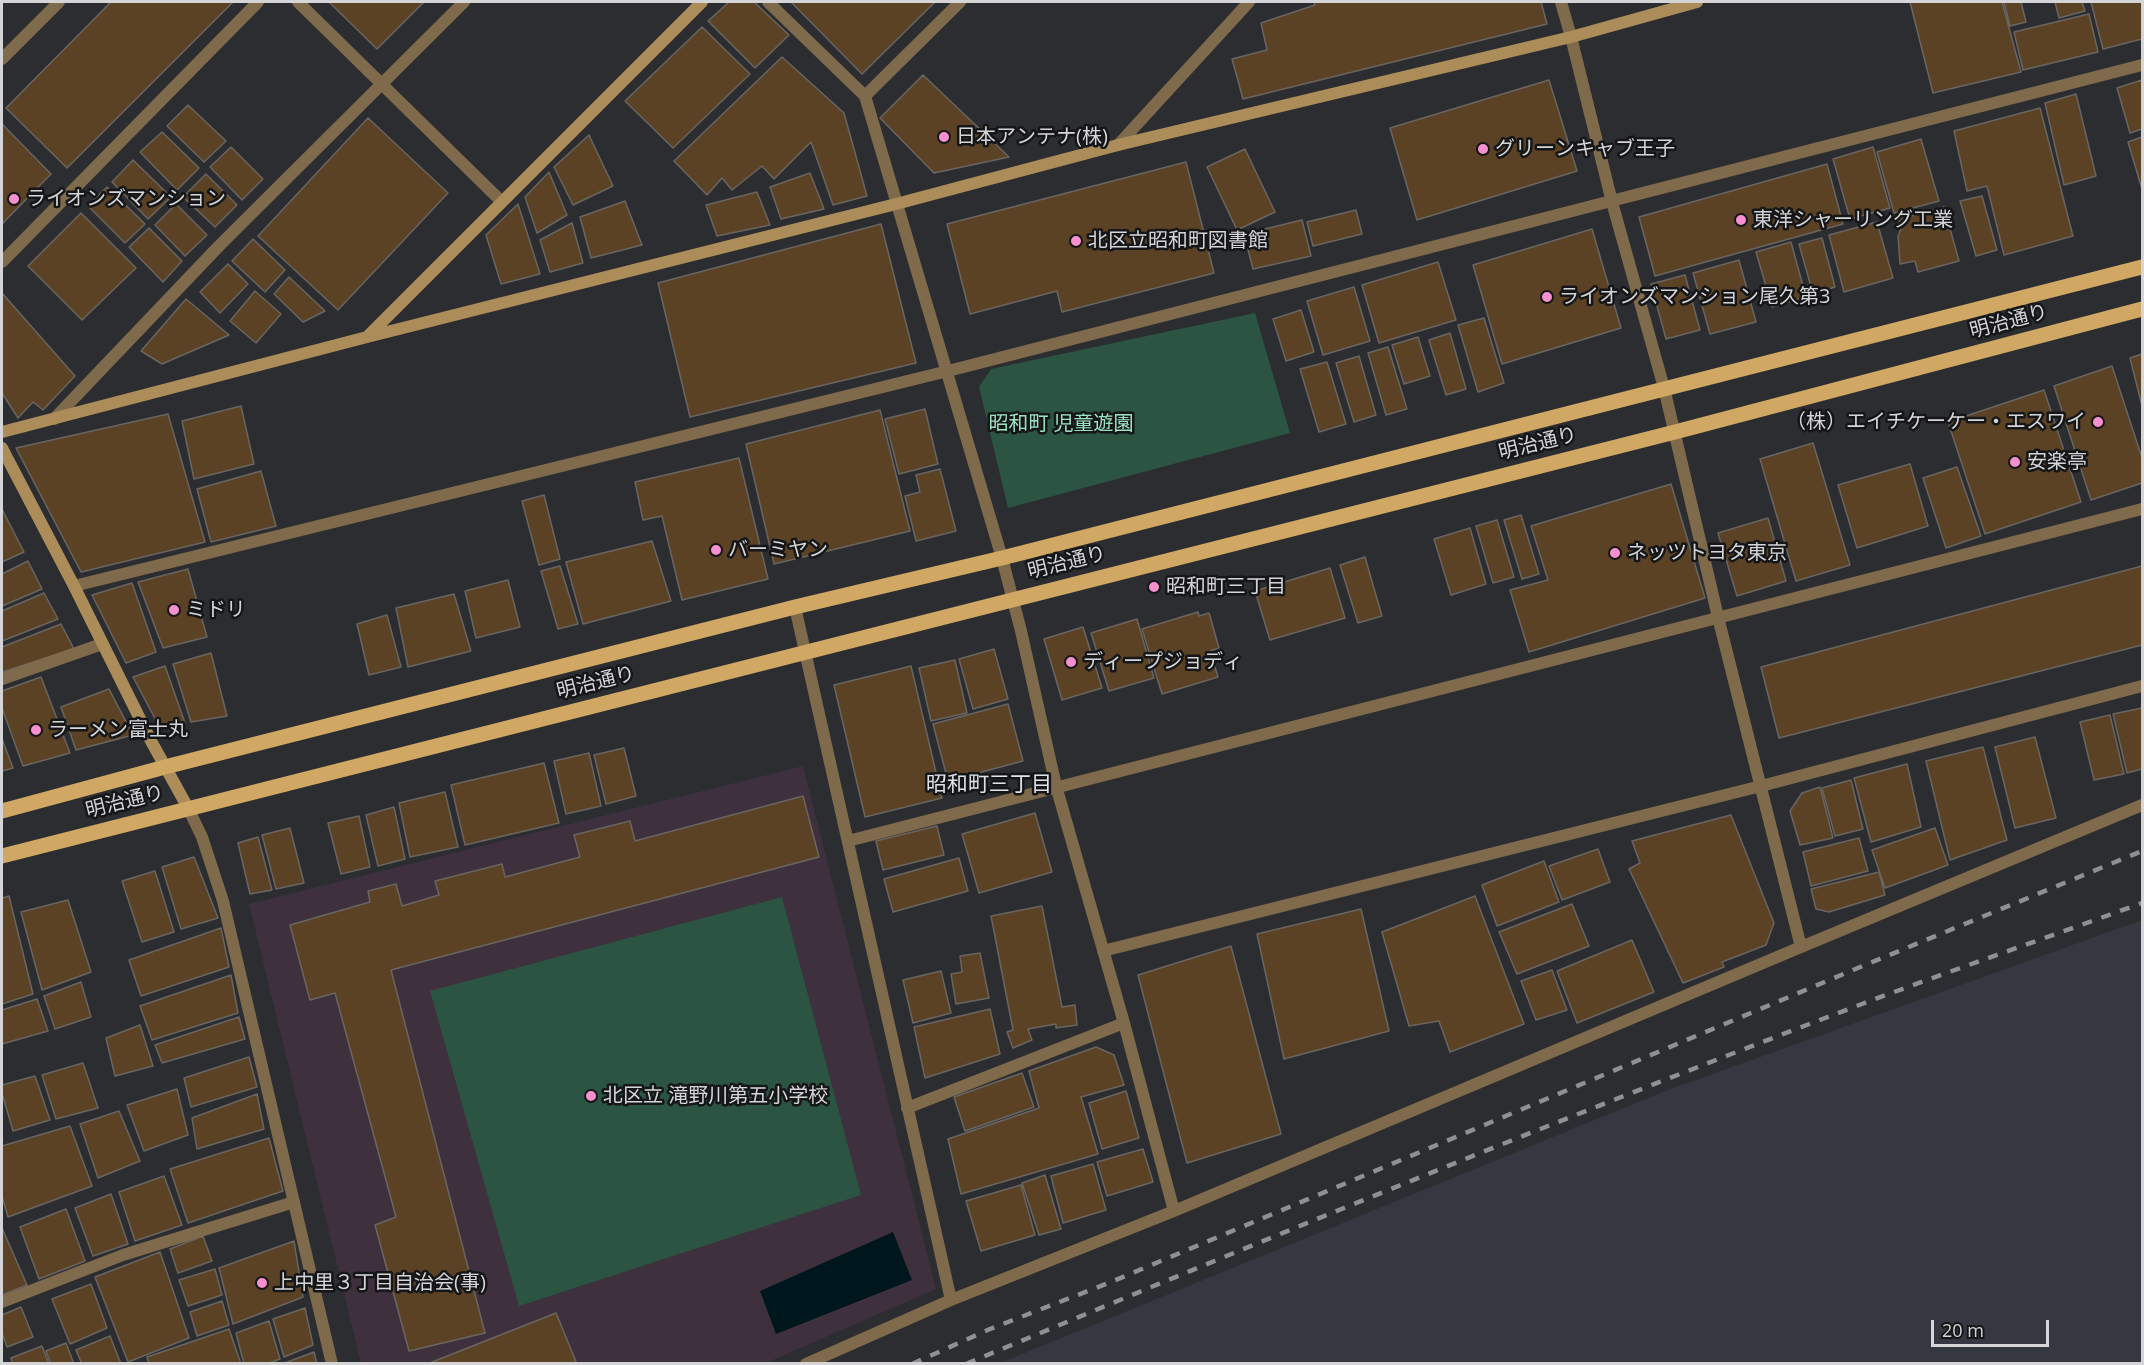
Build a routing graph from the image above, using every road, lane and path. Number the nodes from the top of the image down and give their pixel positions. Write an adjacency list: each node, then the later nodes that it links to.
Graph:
1 (59, 2): 12 (street)
2 (258, 2): 20 (street)
3 (298, 2): 14 (street)
4 (464, 2): 14 (street)
5 (702, 2): 17 (street)
6 (768, 2): 15 (street)
7 (960, 2): 15 (street)
8 (1249, 2): 16 (street)
9 (1561, 2): 11 (street)
10 (1697, 2): 11 (street)
11 (1571, 37): 16 (street); 18 (street)
12 (2, 59)
13 (2142, 65): 18 (street)
14 (381, 84): 17 (street); 26 (street)
15 (865, 96): 19 (street)
16 (1118, 145): 19 (street)
17 (501, 201): 23 (street)
18 (1612, 202): 24 (street); 25 (street)
19 (896, 204): 23 (street); 24 (street)
20 (2, 262)
21 (2142, 267): 25 (main road, 明治通り)
22 (2142, 309): 28 (main road, 明治通り)
23 (367, 337): 26 (street)
24 (948, 371): 31 (street); 32 (street)
25 (1664, 388): 28 (street); 31 (main road, 明治通り)
26 (54, 419): 27 (street)
27 (2, 432)
28 (1675, 432): 33 (main road, 明治通り); 35 (street)
29 (2, 448): 32 (street)
30 (2142, 509): 35 (street)
31 (1002, 558): 33 (street); 34 (main road, 明治通り)
32 (75, 586): 36 (street)
33 (1012, 598): 37 (main road, 明治通り); 41 (street)
34 (795, 608): 37 (street); 40 (main road, 明治通り)
35 (1718, 617): 41 (street); 42 (street)
36 (102, 645): 38 (street); 40 (street)
37 (805, 652): 44 (main road, 明治通り); 46 (street)
38 (2, 679)
39 (2142, 686): 42 (street)
40 (165, 767): 44 (street); 45 (main road, 明治通り)
41 (1056, 786): 46 (street); 49 (street)
42 (1761, 786): 48 (street); 49 (street)
43 (2142, 805): 48 (street)
44 (188, 808): 47 (main road, 明治通り); 52 (street)
45 (2, 811)
46 (848, 841): 51 (street)
47 (2, 856)
48 (1802, 947): 53 (street)
49 (1103, 951): 50 (street)
50 (1124, 1023): 51 (street); 53 (street)
51 (907, 1108): 54 (street)
52 (294, 1202): 55 (street); 56 (street)
53 (1174, 1211): 54 (street)
54 (951, 1300): 57 (street)
55 (2, 1302)
56 (332, 1364)
57 (806, 1364)

